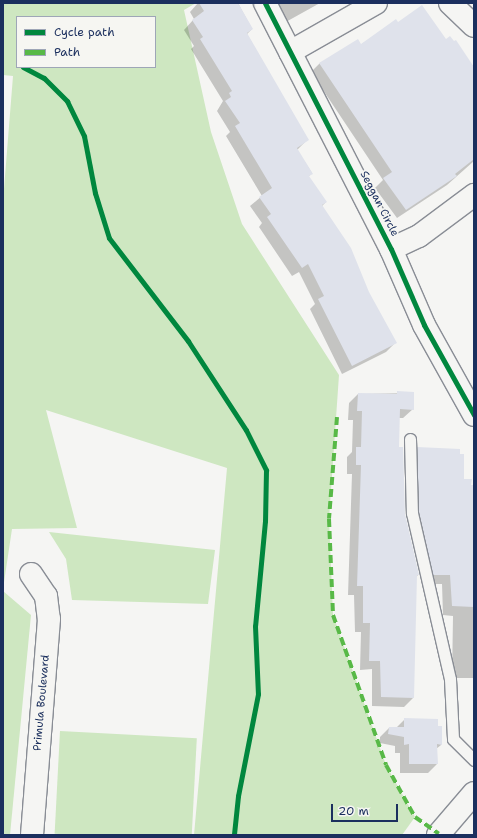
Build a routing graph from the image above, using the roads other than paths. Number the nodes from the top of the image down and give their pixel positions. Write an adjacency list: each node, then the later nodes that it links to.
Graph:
1 (265, 3): 5 (street, Seggan Circle)
2 (376, 3): 5 (street)
3 (450, 3): 4 (street)
4 (474, 26)
5 (290, 52): 7 (street, Seggan Circle)
6 (474, 195): 7 (street, Seggan Circle)
7 (391, 249): 8 (street, Seggan Circle)
8 (474, 415)
9 (410, 439): 11 (lane)
10 (31, 574): 13 (street, Primula Boulevard)
11 (474, 760)
12 (474, 793): 14 (street)
13 (32, 835)
14 (438, 835)

